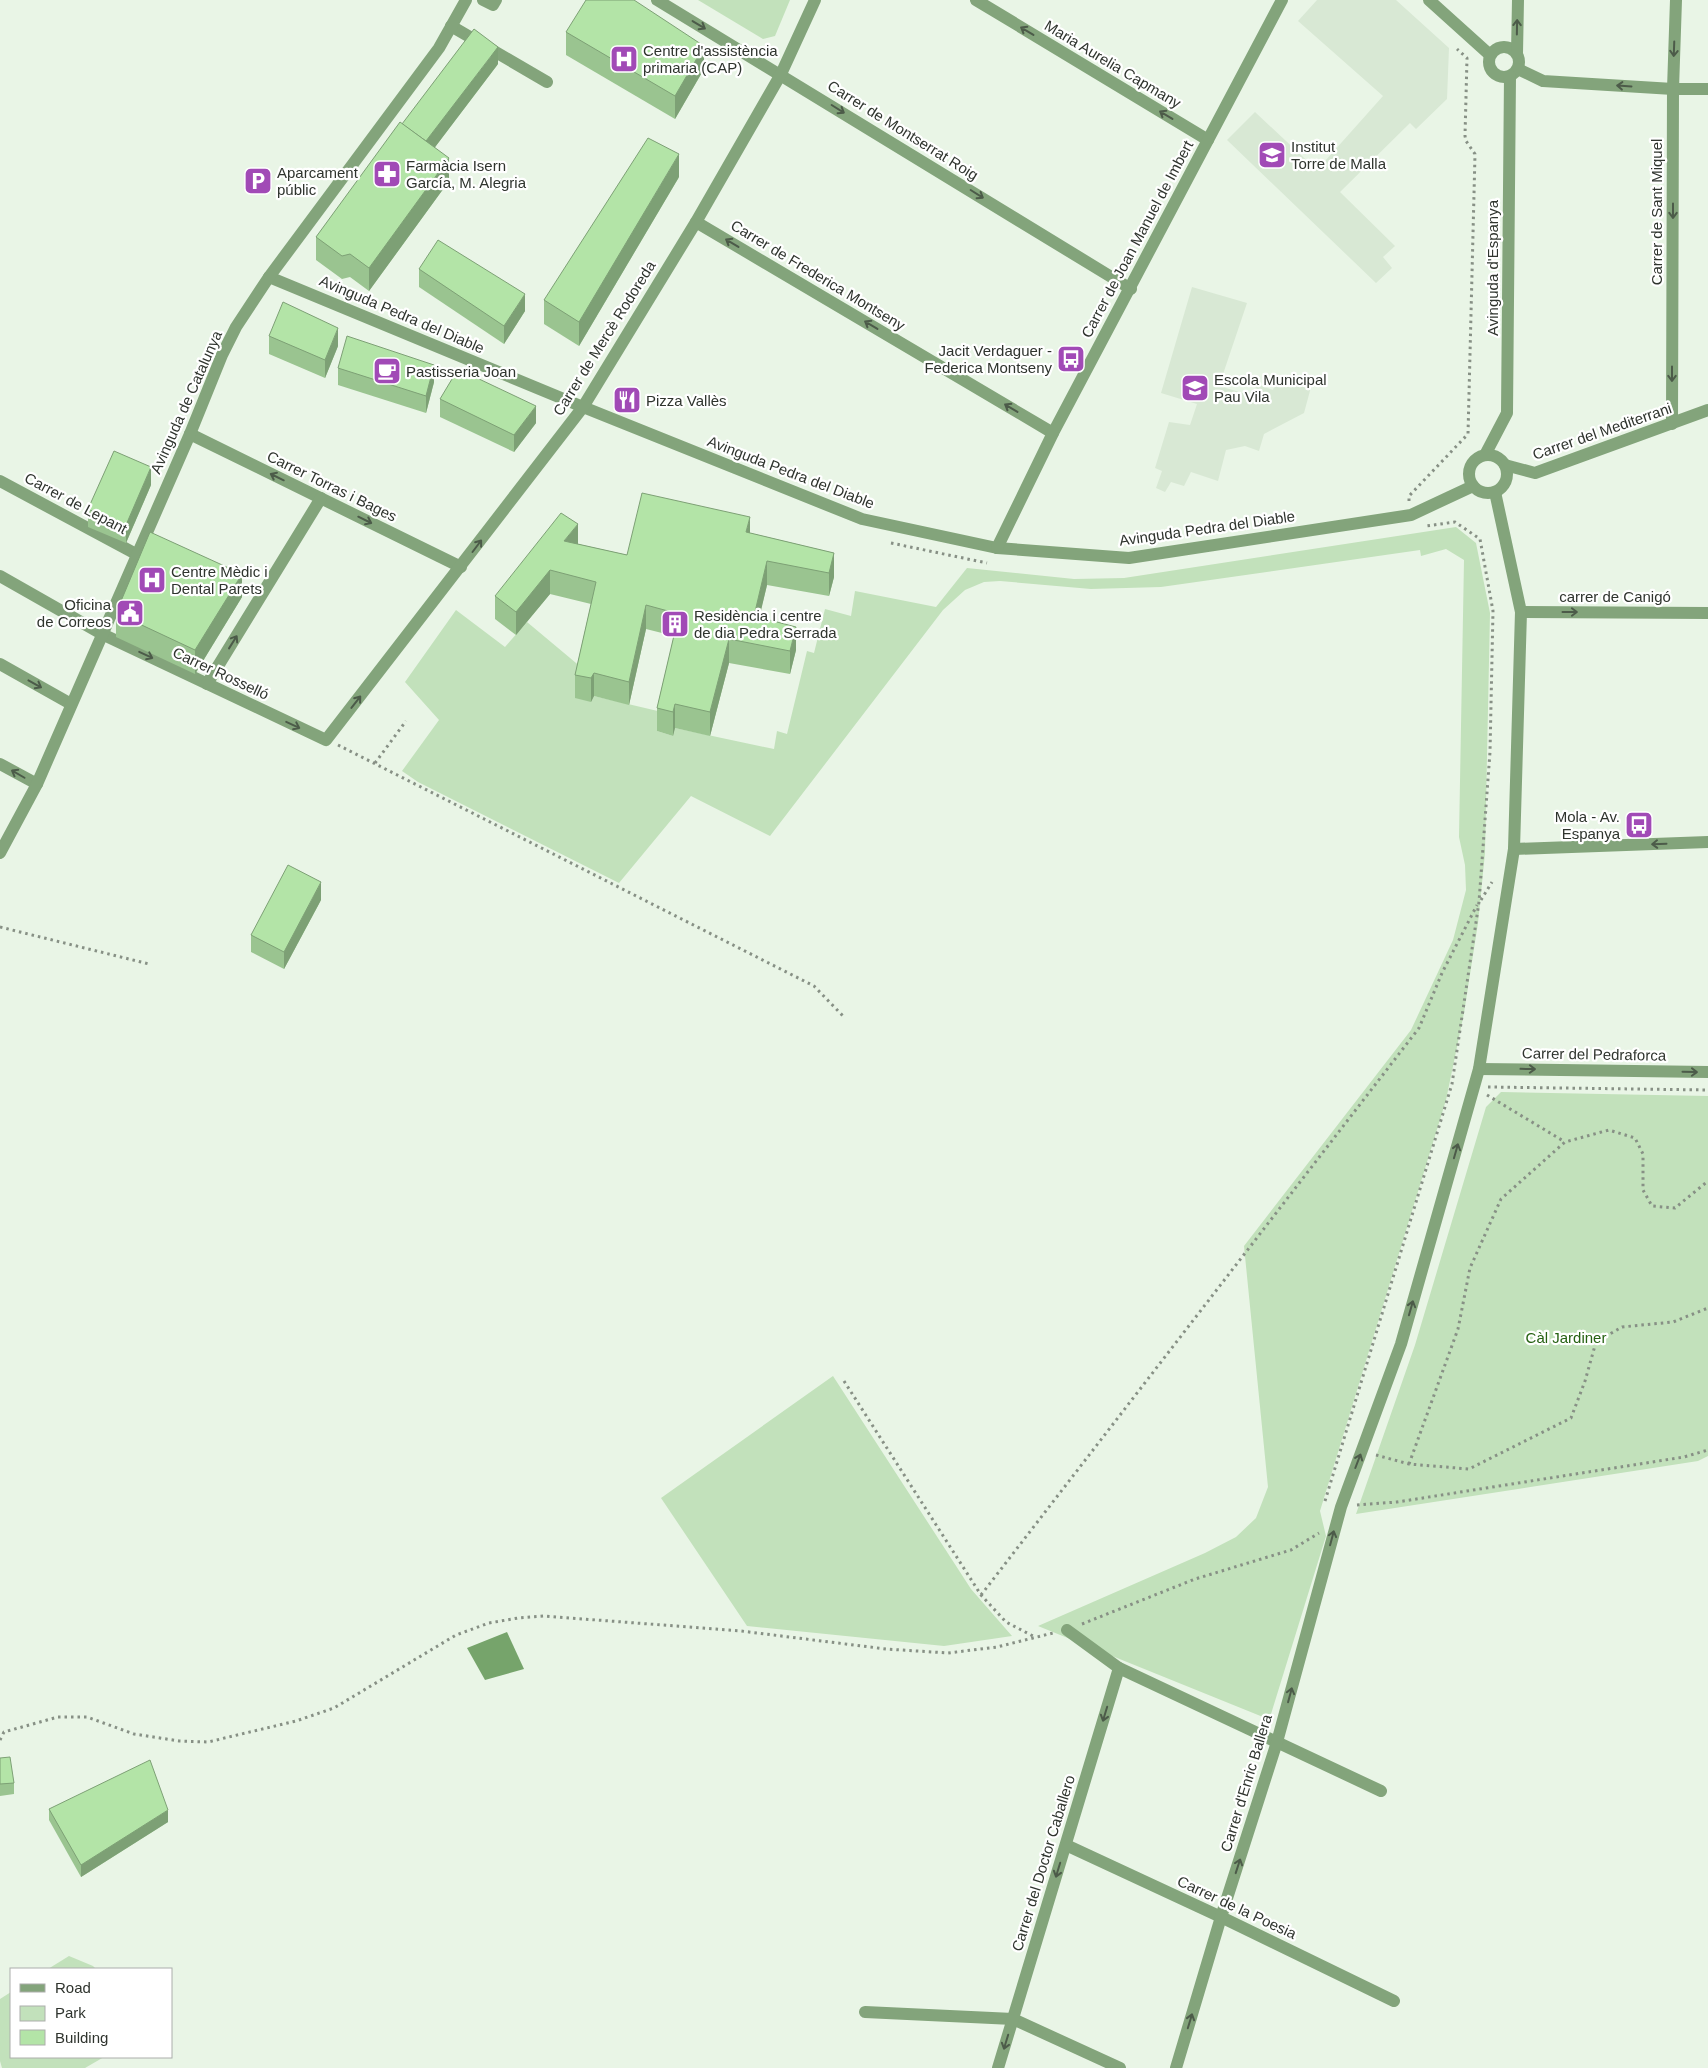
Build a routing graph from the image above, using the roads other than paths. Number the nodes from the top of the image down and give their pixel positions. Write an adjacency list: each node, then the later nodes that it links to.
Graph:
1 (466, 0): 11 (street, Avinguda de Catalunya)
2 (483, 0): 3 (street)
3 (496, 0)
4 (658, 0): 15 (street, Carrer de Montserrat Roig, one-way to 15)
5 (815, 0): 15 (street, Carrer de Mercè Rodoreda)
6 (976, 0): 19 (street, Maria Aurelia Capmany, one-way to 6)
7 (1282, 0): 19 (street, Carrer de Joan Manuel de Imbert)
8 (1429, 0): 13 (street)
9 (1518, 0): 12 (street, one-way to 9)
10 (1676, 0): 17 (street, Carrer de Sant Miquel, one-way to 17)
11 (451, 26): 16 (street); 21 (street, Avinguda de Catalunya)
12 (1517, 53): 13 (street); 14 (street)
13 (1490, 55): 14 (street)
14 (1514, 72): 17 (street, one-way to 14); 28 (street, Avinguda d'Espanya)
15 (781, 74): 20 (street, Carrer de Mercè Rodoreda); 22 (street, Carrer de Montserrat Roig, one-way to 22)
16 (547, 82)
17 (1673, 89): 18 (street); 25 (street, Carrer de Sant Miquel, one-way to 25)
18 (1708, 89)
19 (1208, 140): 22 (street, Carrer de Joan Manuel de Imbert)
20 (696, 222): 23 (street, Carrer de Mercè Rodoreda); 26 (street, Carrer de Frederica Montseny, one-way to 20)
21 (269, 276): 23 (street, Avinguda Pedra del Diable); 27 (street, Avinguda de Catalunya)
22 (1131, 289): 26 (street, Carrer de Joan Manuel de Imbert)
23 (583, 407): 34 (street, Avinguda Pedra del Diable); 36 (street, Carrer de Mercè Rodoreda, one-way to 23)
24 (1708, 410): 25 (street, Carrer del Mediterrani)
25 (1672, 424): 29 (street, Carrer del Mediterrani)
26 (1053, 433): 34 (street, Carrer de Joan Manuel de Imbert)
27 (190, 434): 33 (street, Carrer Torras i Bages, one-way to 27); 35 (street, Avinguda de Catalunya)
28 (1485, 455): 29 (street); 31 (street)
29 (1505, 465): 32 (street)
30 (0, 481): 35 (street, Carrer de Lepant)
31 (1473, 486): 32 (street); 34 (street, Avinguda Pedra del Diable)
32 (1494, 492): 38 (street, Carrer d'Enric Ballera)
33 (321, 498): 36 (street, Carrer Torras i Bages, one-way to 36); 42 (street, one-way to 33)
34 (998, 548)
35 (136, 554): 40 (street, Avinguda de Catalunya)
36 (461, 567): 44 (street, Carrer de Mercè Rodoreda, one-way to 36)
37 (0, 576): 40 (street, Carrer Rosselló)
38 (1521, 612): 39 (street, carrer de Canigó, one-way to 39); 48 (street, Carrer d'Enric Ballera)
39 (1708, 613)
40 (102, 634): 42 (street, Carrer Rosselló, one-way to 42); 43 (street, Avinguda de Catalunya)
41 (0, 664): 43 (street, one-way to 43)
42 (207, 684): 44 (street, Carrer Rosselló, one-way to 44)
43 (71, 704): 46 (street, Avinguda de Catalunya)
44 (326, 740)
45 (0, 764): 46 (street, one-way to 45)
46 (37, 784): 49 (street, Avinguda de Catalunya)
47 (1708, 842): 48 (street, one-way to 48)
48 (1514, 849): 50 (street, Carrer d'Enric Ballera)
49 (0, 853)
50 (1479, 1069): 51 (street, Carrer del Pedraforca, one-way to 51); 54 (street, Carrer d'Enric Ballera, one-way to 50)
51 (1708, 1072)
52 (1067, 1630): 53 (street)
53 (1119, 1668): 54 (street); 56 (street, Carrer del Doctor Caballero, one-way to 56)
54 (1277, 1742): 55 (street); 57 (street, Carrer d'Enric Ballera, one-way to 54)
55 (1381, 1791)
56 (1066, 1844): 57 (street, Carrer de la Poesia); 60 (street, Carrer del Doctor Caballero, one-way to 60)
57 (1221, 1917): 58 (street, Carrer de la Poesia); 63 (street, Carrer d'Enric Ballera, one-way to 57)
58 (1394, 2001)
59 (865, 2012): 60 (street)
60 (1013, 2019): 61 (street, Carrer del Doctor Caballero, one-way to 61); 62 (street)
61 (998, 2068)
62 (1120, 2068)
63 (1176, 2068)

